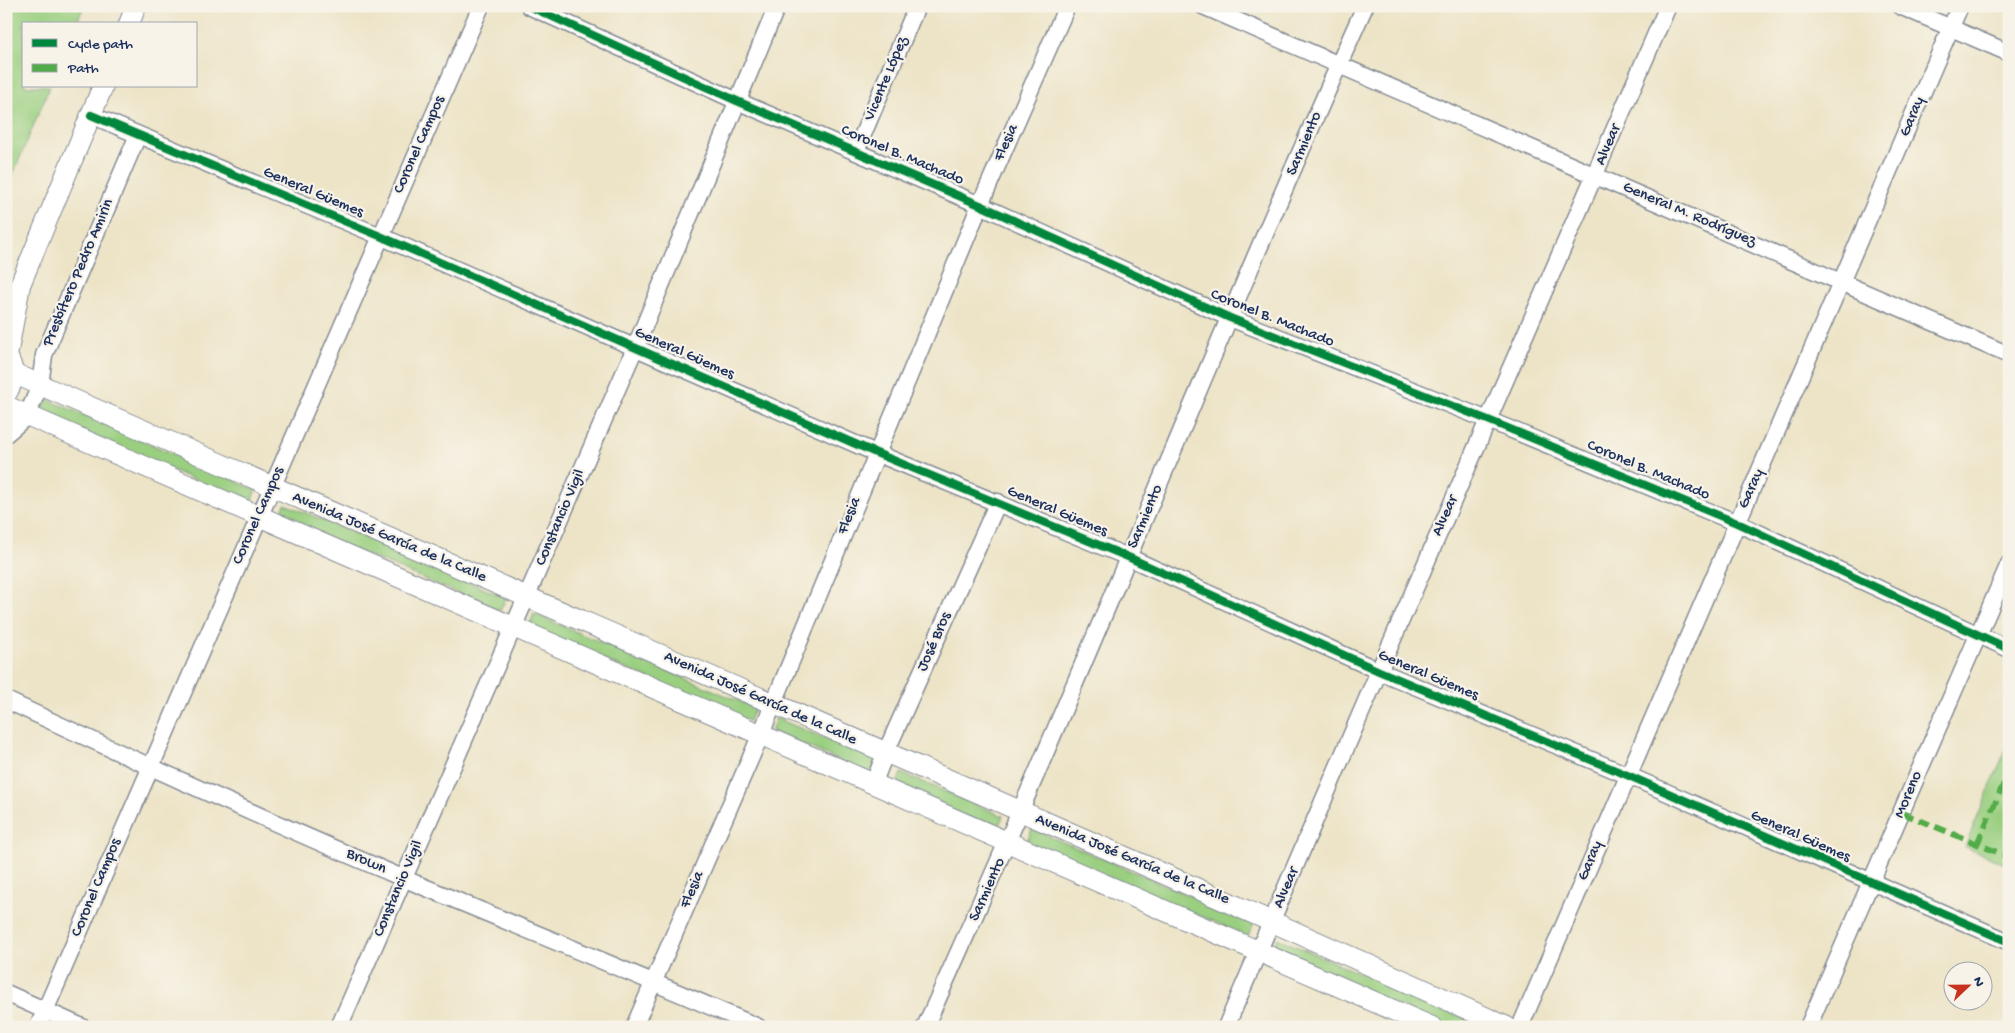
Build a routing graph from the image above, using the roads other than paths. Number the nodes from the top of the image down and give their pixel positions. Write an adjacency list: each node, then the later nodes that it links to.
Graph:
1 (136, 6): 12 (main road)
2 (481, 6): 23 (street, Coronel Campos)
3 (529, 6): 17 (street, Coronel B. Machado)
4 (776, 6): 17 (street, Constancio Vigil)
5 (917, 6): 20 (street, Vicente López)
6 (1067, 6): 22 (street, Flesia)
7 (1203, 6): 15 (street, General M. Rodríguez)
8 (1365, 6): 15 (street, Sarmiento)
9 (1668, 6): 21 (street, Alvear)
10 (1900, 6): 13 (street)
11 (1960, 6): 13 (street, Garay)
12 (130, 22)
13 (1951, 28): 14 (street); 24 (street, Garay)
14 (2009, 53)
15 (1340, 64): 21 (street, General M. Rodríguez); 27 (street, Sarmiento)
16 (103, 88): 18 (main road)
17 (736, 101): 20 (street, Coronel B. Machado); 28 (street, Constancio Vigil)
18 (92, 115): 19 (street, General Güemes); 25 (main road)
19 (138, 135): 23 (street, General Güemes); 31 (street, Presbítero Pedro Amirin)
20 (856, 151): 22 (street, Coronel B. Machado)
21 (1596, 175): 24 (street, General M. Rodríguez); 35 (street, Alvear)
22 (980, 205): 27 (street, Coronel B. Machado); 37 (street, Flesia)
23 (380, 236): 28 (street, General Güemes); 38 (street, Coronel Campos)
24 (1842, 281): 29 (street, General M. Rodríguez); 41 (street, Garay)
25 (20, 285): 26 (main road); 30 (main road)
26 (6, 301)
27 (1230, 318): 35 (street, Coronel B. Machado); 42 (street, Sarmiento)
28 (635, 348): 37 (street, General Güemes); 44 (street, Constancio Vigil)
29 (2009, 355)
30 (9, 361): 31 (main road, Avenida José García de la Calle); 32 (main road)
31 (40, 385): 34 (street, Presbítero Pedro Amirin); 38 (main road, Avenida José García de la Calle)
32 (6, 394)
33 (6, 406): 34 (main road, Avenida José García de la Calle)
34 (28, 416): 36 (street, Presbítero Pedro Amirin); 40 (main road, Avenida José García de la Calle)
35 (1488, 420): 41 (street, Coronel B. Machado); 48 (street, Alvear)
36 (6, 434)
37 (876, 453): 39 (street, General Güemes); 50 (street, Flesia)
38 (272, 488): 40 (street, Coronel Campos); 44 (main road, Avenida José García de la Calle)
39 (998, 502): 42 (street, General Güemes); 52 (street, José Bros)
40 (260, 515): 45 (main road, Avenida José García de la Calle); 53 (street, Coronel Campos)
41 (1737, 523): 46 (street, Coronel B. Machado); 54 (street, Garay)
42 (1128, 557): 48 (street, General Güemes); 56 (street, Sarmiento)
43 (2009, 564): 46 (street, Moreno)
44 (526, 598): 45 (street, Constancio Vigil); 50 (main road, Avenida José García de la Calle)
45 (514, 626): 51 (main road, Avenida José García de la Calle); 58 (street, Constancio Vigil)
46 (1978, 635): 47 (street, Coronel B. Machado); 59 (street, Moreno)
47 (2009, 649)
48 (1378, 671): 54 (street, General Güemes); 60 (street, Alvear)
49 (6, 700): 53 (street, Brown)
50 (773, 705): 51 (street, Flesia); 52 (main road, Avenida José García de la Calle)
51 (761, 734): 55 (main road, Avenida José García de la Calle); 63 (street, Flesia)
52 (884, 754): 55 (street, José Bros); 56 (main road, Avenida José García de la Calle)
53 (149, 767): 58 (street, Brown); 65 (street, Coronel Campos)
54 (1627, 775): 59 (street, General Güemes); 75 (street, Garay)
55 (874, 782): 57 (main road, Avenida José García de la Calle)
56 (1022, 813): 57 (street, Sarmiento); 60 (main road, Avenida José García de la Calle)
57 (1009, 842): 62 (main road, Avenida José García de la Calle); 71 (street, Sarmiento)
58 (404, 878): 63 (street, Brown); 68 (street, Constancio Vigil)
59 (1871, 883): 61 (street, General Güemes); 76 (street, Moreno)
60 (1273, 921): 62 (street, Alvear); 74 (main road, Avenida José García de la Calle)
61 (2009, 942)
62 (1260, 952): 72 (street, Alvear); 73 (main road, Avenida José García de la Calle)
63 (654, 981): 69 (street, Flesia); 70 (street, Brown)
64 (6, 993): 65 (street)
65 (45, 1010): 66 (street, Coronel Campos); 67 (street)
66 (38, 1027)
67 (82, 1027)
68 (339, 1027)
69 (634, 1027)
70 (758, 1027)
71 (925, 1027)
72 (1226, 1027)
73 (1432, 1027)
74 (1507, 1027)
75 (1520, 1027)
76 (1808, 1027)

